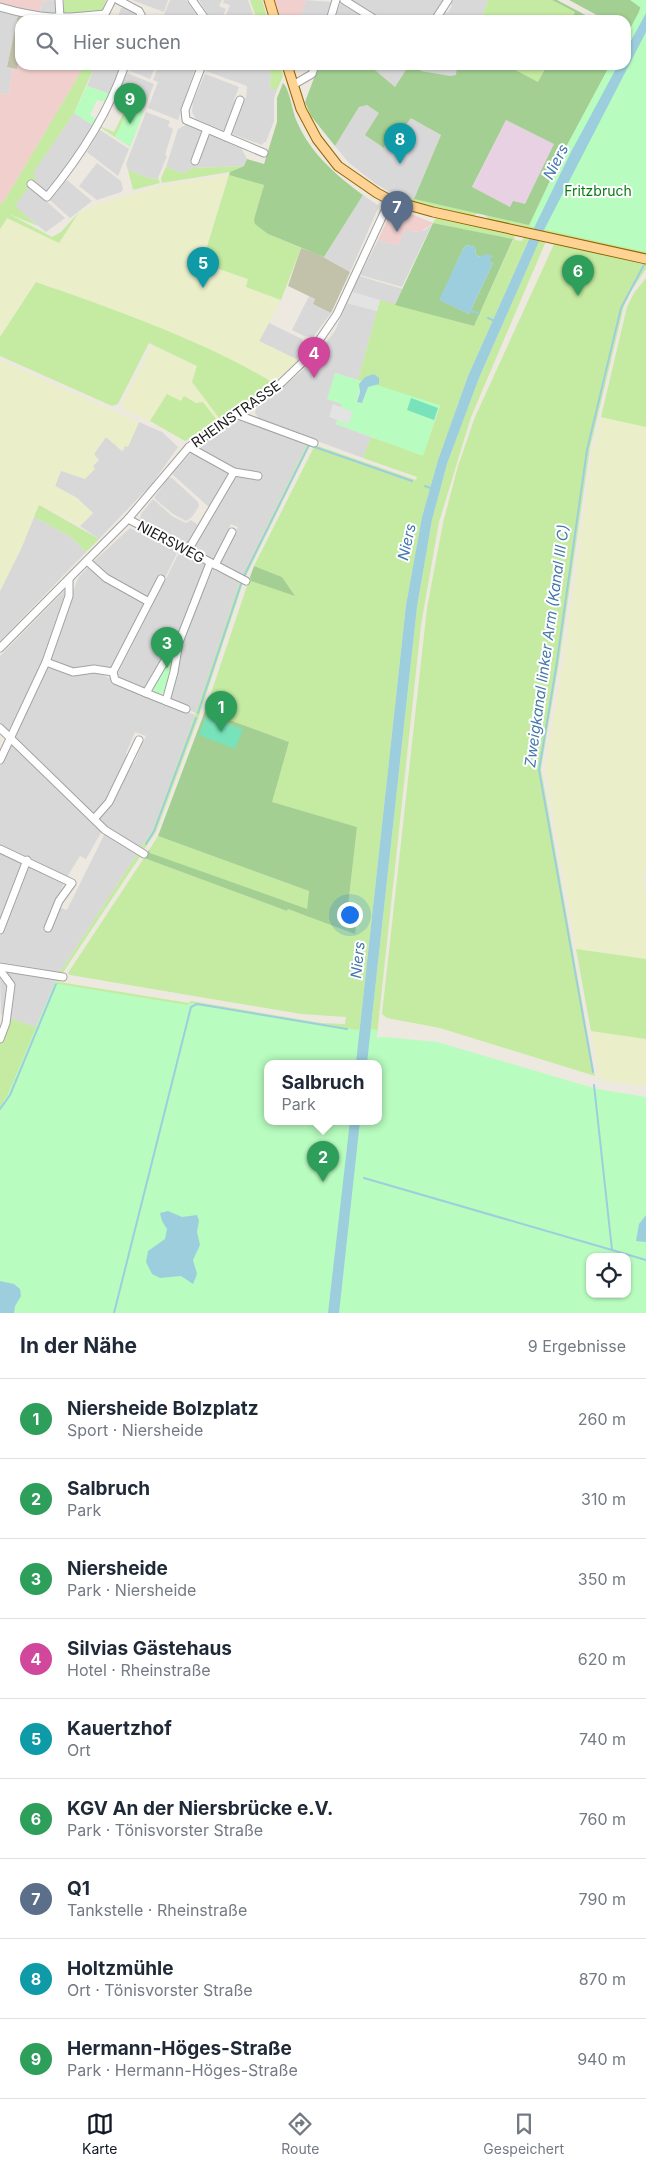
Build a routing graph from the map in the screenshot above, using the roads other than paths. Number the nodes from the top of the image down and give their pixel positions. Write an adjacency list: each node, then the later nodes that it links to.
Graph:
1 (59, 0): 11 (street)
2 (112, 0): 12 (street)
3 (118, 0): 13 (street)
4 (192, 0): 14 (street)
5 (269, 0): 15 (main road)
6 (336, 0): 16 (street)
7 (344, 0): 17 (street)
8 (448, 0): 18 (street)
9 (0, 7): 10 (street)
10 (30, 15)
11 (60, 15)
12 (94, 15)
13 (141, 15)
14 (202, 15)
15 (274, 15)
16 (332, 15)
17 (368, 15)
18 (438, 15)
19 (123, 70): 29 (street)
20 (200, 70): 25 (street)
21 (288, 70): 23 (main road)
22 (313, 70): 23 (street)
23 (293, 85): 30 (main road)
24 (240, 100): 26 (street)
25 (207, 129): 26 (street); 28 (street)
26 (226, 137): 27 (street)
27 (264, 152)
28 (195, 161)
29 (31, 184)
30 (390, 200): 31 (main road); 32 (street, RHEINSTRASSE)
31 (644, 259)
32 (238, 415): 33 (street); 34 (street, RHEINSTRASSE)
33 (314, 443)
34 (189, 447): 35 (street); 37 (street, RHEINSTRASSE)
35 (234, 472): 36 (street); 39 (street)
36 (258, 476)
37 (128, 520): 39 (street, NIERSWEG); 40 (street, RHEINSTRASSE)
38 (232, 532): 41 (street, NIERSWEG)
39 (187, 552): 41 (street, NIERSWEG)
40 (87, 561): 42 (street, RHEINSTRASSE); 45 (street)
41 (212, 564): 44 (street, NIERSWEG); 46 (street)
42 (69, 579): 47 (street, RHEINSTRASSE); 48 (street)
43 (161, 579): 45 (street)
44 (246, 581)
45 (149, 602): 49 (street)
46 (179, 642): 50 (street); 51 (street)
47 (0, 648)
48 (46, 662): 49 (street); 55 (street)
49 (113, 672): 50 (street)
50 (146, 693): 51 (street)
51 (166, 701): 52 (street)
52 (186, 709)
53 (0, 728): 55 (street)
54 (138, 740): 57 (street)
55 (11, 741): 56 (street); 57 (street)
56 (0, 760)
57 (94, 820): 59 (street)
58 (0, 849): 60 (street)
59 (144, 854)
60 (27, 860): 61 (street); 62 (street)
61 (48, 928)
62 (0, 930)
63 (0, 968): 64 (street); 65 (street)
64 (63, 977)
65 (3, 1021): 66 (street)
66 (0, 1038)

